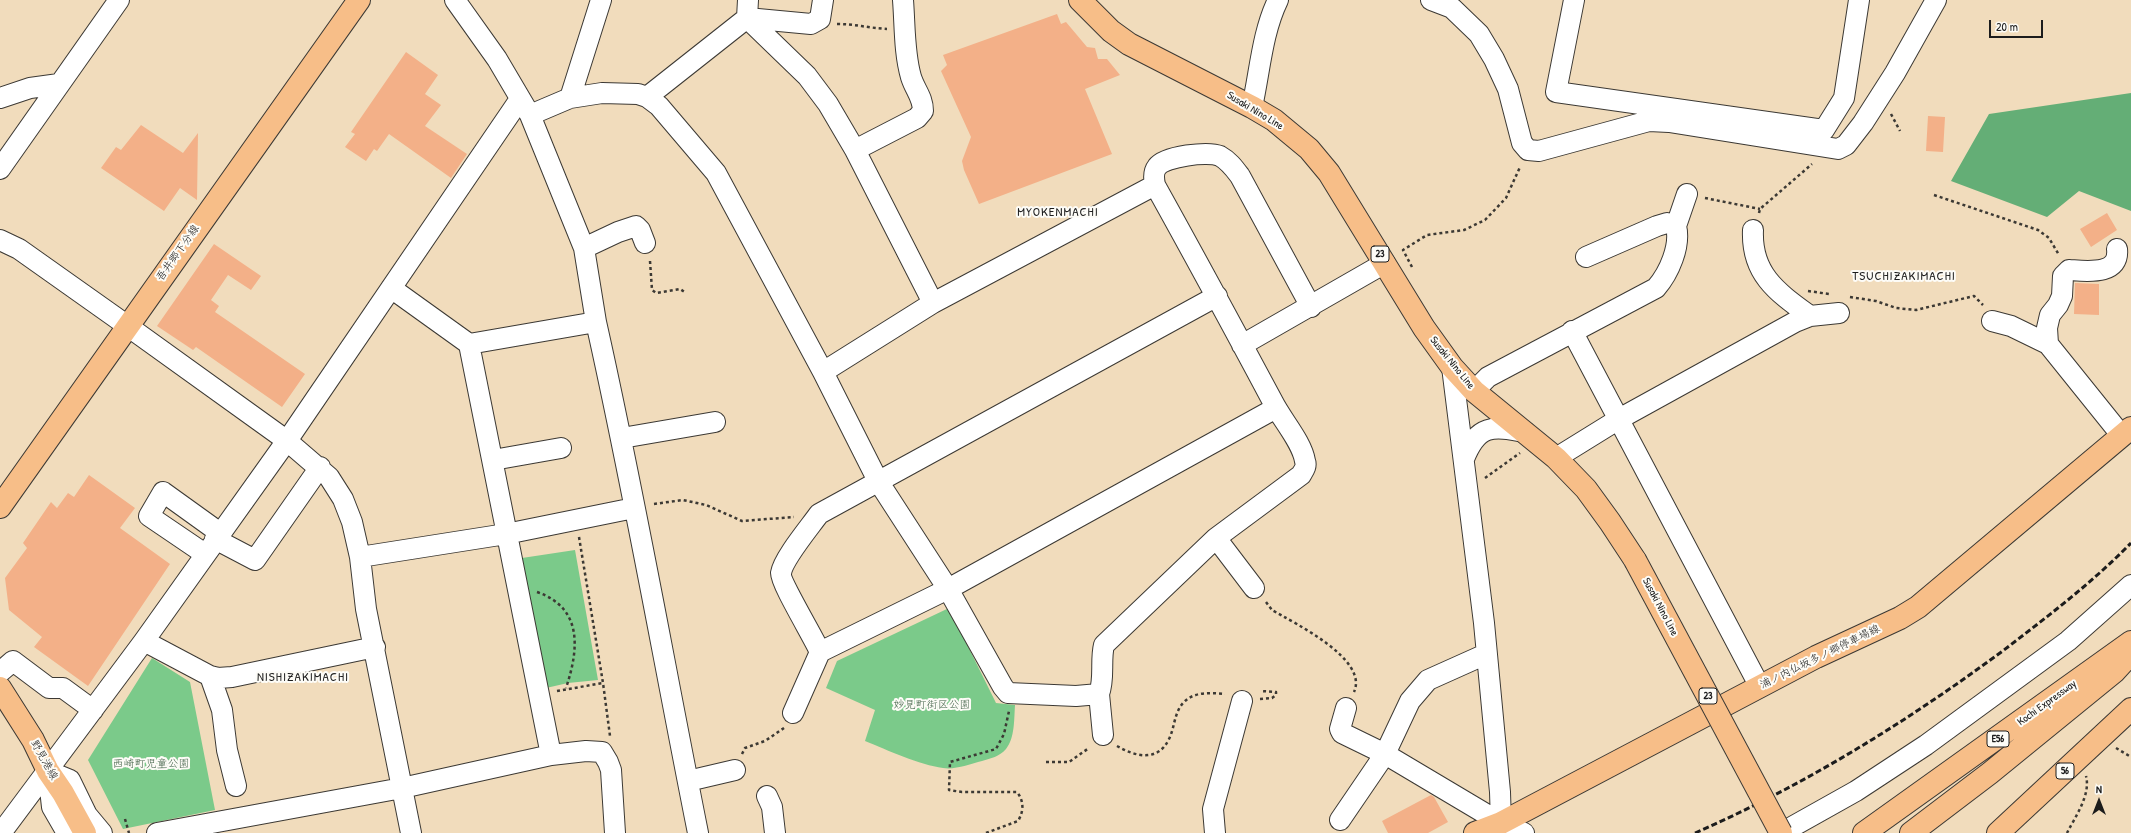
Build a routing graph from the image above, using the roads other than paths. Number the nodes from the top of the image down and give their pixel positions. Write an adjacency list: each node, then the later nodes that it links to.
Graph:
1 (119, 0): 14 (street)
2 (359, 0): 40 (main road, 吾井郷下分線)
3 (455, 0): 18 (street)
4 (601, 0): 16 (street)
5 (824, 0): 13 (street)
6 (903, 0): 20 (street)
7 (1080, 0): 19 (main road, Susaki Nino Line / 23)
8 (1278, 0): 19 (street)
9 (1431, 0): 12 (street)
10 (1574, 0): 11 (street)
11 (1859, 0)
12 (1936, 0)
13 (747, 9): 17 (street); 20 (street)
14 (60, 84): 15 (street); 21 (street)
15 (0, 98)
16 (570, 98): 17 (street); 18 (street)
17 (647, 98): 46 (street)
18 (525, 107): 28 (street); 32 (street)
19 (1252, 107): 31 (main road, Susaki Nino Line / 23)
20 (855, 150): 34 (street)
21 (0, 169)
22 (1154, 185): 33 (street); 34 (street); 36 (street)
23 (1687, 194): 24 (street)
24 (1676, 226): 30 (street); 41 (street)
25 (1753, 230): 37 (street)
26 (0, 240): 40 (street)
27 (645, 243): 28 (street)
28 (584, 248): 39 (street)
29 (2117, 249): 43 (street)
30 (1586, 257)
31 (1385, 263): 36 (street); 45 (main road, Susaki Nino Line / 23)
32 (391, 288): 42 (street); 54 (street)
33 (1217, 296): 44 (street); 60 (street)
34 (933, 303): 46 (street)
35 (1842, 305): 37 (street)
36 (1311, 307): 44 (street)
37 (1810, 316): 49 (street)
38 (1992, 321): 43 (street)
39 (596, 322): 42 (street); 53 (street)
40 (127, 325): 54 (street); 61 (main road, 吾井郷下分線)
41 (1572, 331): 47 (street); 49 (street)
42 (469, 344): 58 (street)
43 (2048, 344): 52 (street)
44 (1242, 345): 48 (street)
45 (1452, 367): 47 (main road, Susaki Nino Line / 23); 57 (street)
46 (823, 372): 60 (street)
47 (1474, 391): 51 (main road, Susaki Nino Line / 23)
48 (1276, 408): 64 (street); 69 (street)
49 (1619, 419): 56 (street); 78 (street)
50 (715, 422): 53 (street)
51 (1525, 432): 56 (main road, Susaki Nino Line / 23); 57 (street)
52 (2127, 432): 78 (main road, 浦ノ内仏坂多ノ郷停車場線)
53 (622, 438): 62 (street)
54 (286, 440): 59 (street); 65 (street)
55 (561, 448): 58 (street)
56 (1556, 458): 109 (main road, Susaki Nino Line / 23, bridge)
57 (1464, 459): 74 (street)
58 (493, 460): 63 (street)
59 (320, 467): 65 (street); 66 (street)
60 (878, 481): 69 (street); 73 (street)
61 (0, 507)
62 (634, 508): 63 (street); 91 (street)
63 (506, 534): 66 (street); 88 (street)
64 (1216, 538): 68 (street); 80 (street)
65 (214, 542): 70 (street)
66 (360, 557): 72 (street)
67 (2131, 585): 109 (street)
68 (1254, 588)
69 (948, 589): 73 (street); 80 (street)
70 (144, 641): 77 (street); 84 (street)
71 (2131, 642): 110 (main road, Kochi Expressway / E56)
72 (375, 647): 77 (street); 93 (street)
73 (820, 652): 85 (street)
74 (1486, 654): 87 (street); 96 (street)
75 (2131, 655): 111 (main road, Kochi Expressway / E56)
76 (0, 672): 84 (street)
77 (210, 676): 92 (street)
78 (1760, 687): 96 (main road, 浦ノ内仏坂多ノ郷停車場線)
79 (0, 688): 90 (main road, 野見港線)
80 (1099, 694): 86 (street)
81 (1242, 701): 106 (street)
82 (1346, 708): 87 (street)
83 (2131, 709): 112 (main road, 56)
84 (93, 710): 90 (street)
85 (793, 712)
86 (1103, 735)
87 (1385, 754): 95 (street); 96 (street)
88 (551, 755): 93 (street); 103 (street)
89 (735, 770): 91 (street)
90 (48, 771): 97 (street); 98 (street); 99 (main road, 野見港線); 100 (street)
91 (688, 781): 104 (street)
92 (236, 786)
93 (402, 788): 101 (street); 102 (street)
94 (768, 796): 105 (street)
95 (1340, 820)
96 (1501, 823): 107 (main road, 浦ノ内仏坂多ノ郷停車場線); 108 (street)
97 (1, 833)
98 (67, 833)
99 (85, 833)
100 (102, 833)
101 (157, 833)
102 (411, 833)
103 (614, 833)
104 (698, 833)
105 (775, 833)
106 (1215, 833)
107 (1475, 833)
108 (1524, 833)
109 (1781, 833)
110 (1864, 833)
111 (1911, 833)
112 (1998, 833)

